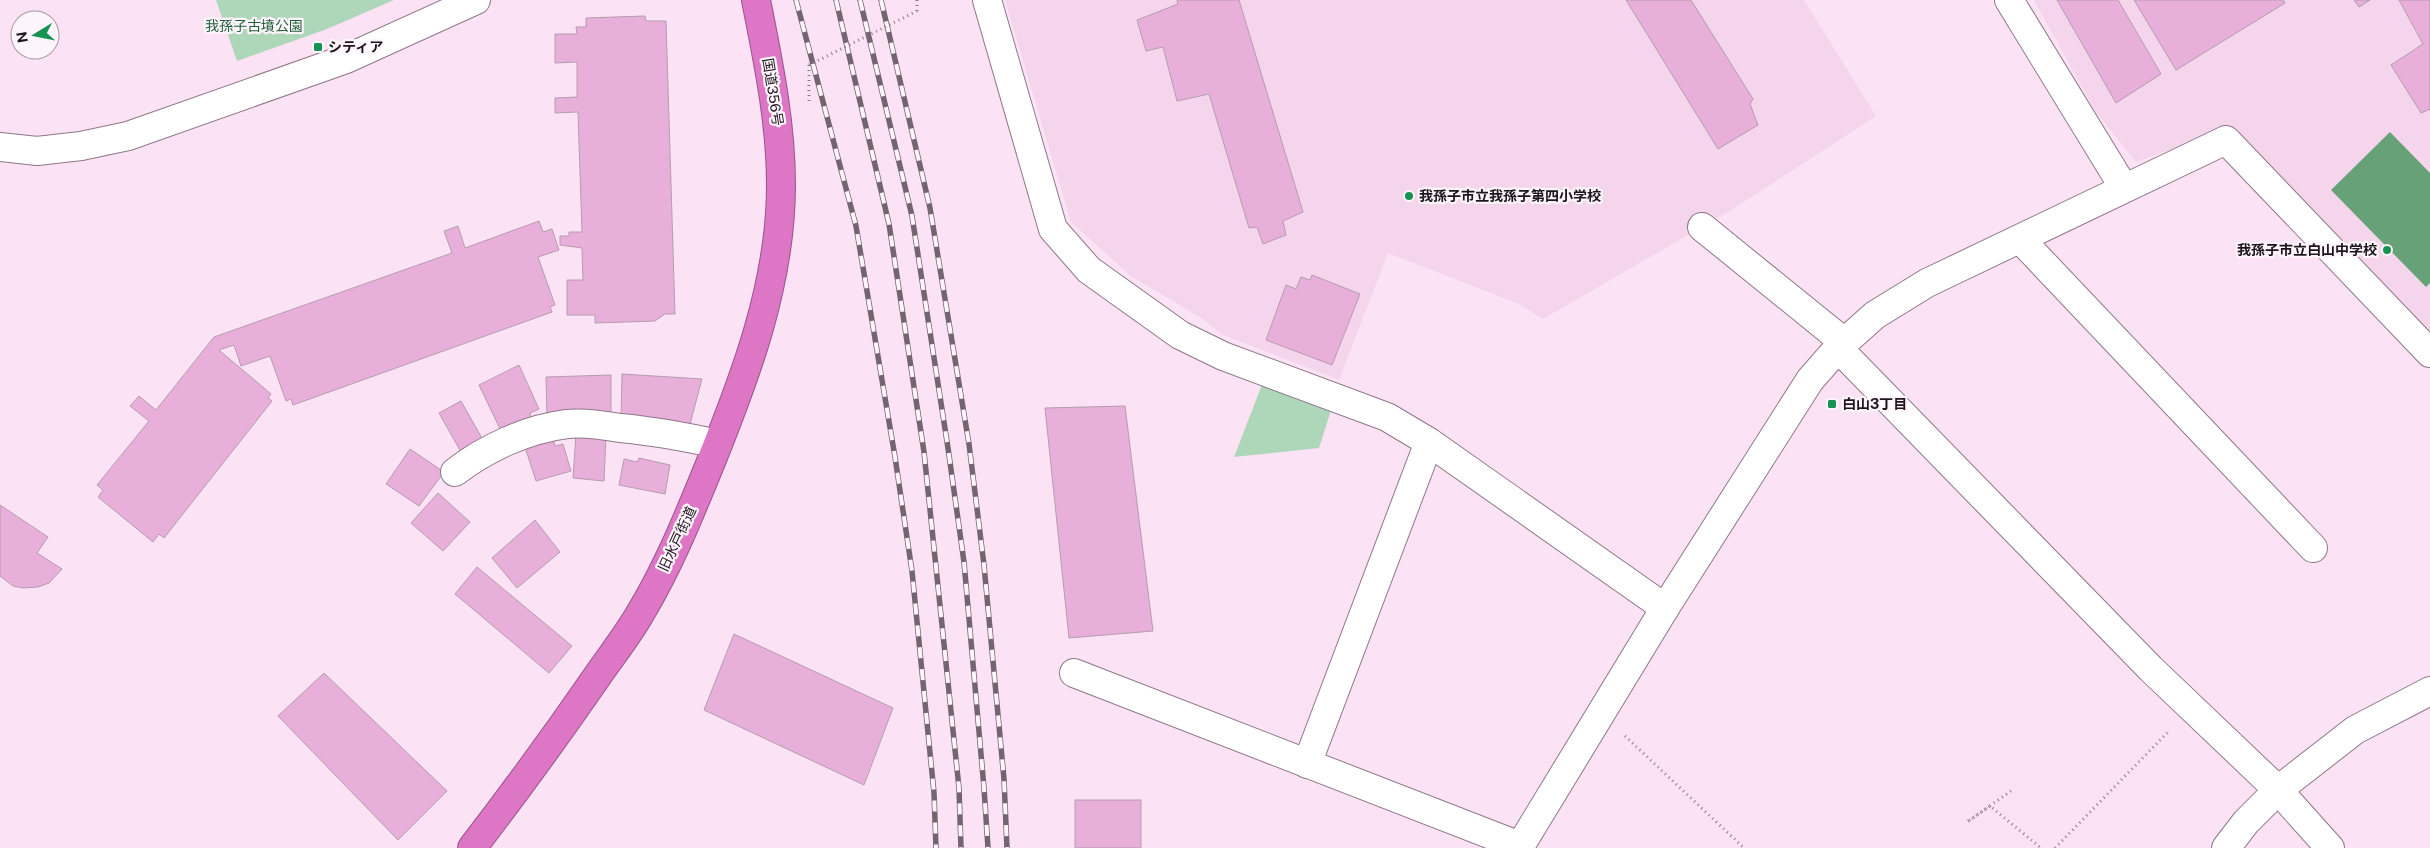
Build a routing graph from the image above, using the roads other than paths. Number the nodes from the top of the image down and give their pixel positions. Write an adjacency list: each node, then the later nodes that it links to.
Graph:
1 (476, 0): 5 (street)
2 (756, 0): 6 (highway, 国道356号)
3 (987, 0): 12 (street)
4 (2008, 0): 7 (street)
5 (0, 147)
6 (781, 185): 13 (highway, 旧水戸街道)
7 (2124, 188): 9 (street); 11 (street)
8 (1702, 227): 10 (street)
9 (2021, 240): 10 (street); 15 (street)
10 (1841, 345): 16 (street); 20 (street)
11 (2430, 353)
12 (1430, 442): 16 (street); 19 (street)
13 (718, 444): 14 (street); 22 (highway, 旧水戸街道)
14 (455, 472)
15 (2313, 548)
16 (1665, 608): 21 (street)
17 (1074, 673): 19 (street)
18 (2430, 692): 20 (street)
19 (1307, 764): 21 (street)
20 (2278, 790): 23 (street); 24 (street)
21 (1520, 847)
22 (472, 848)
23 (2226, 848)
24 (2330, 848)

